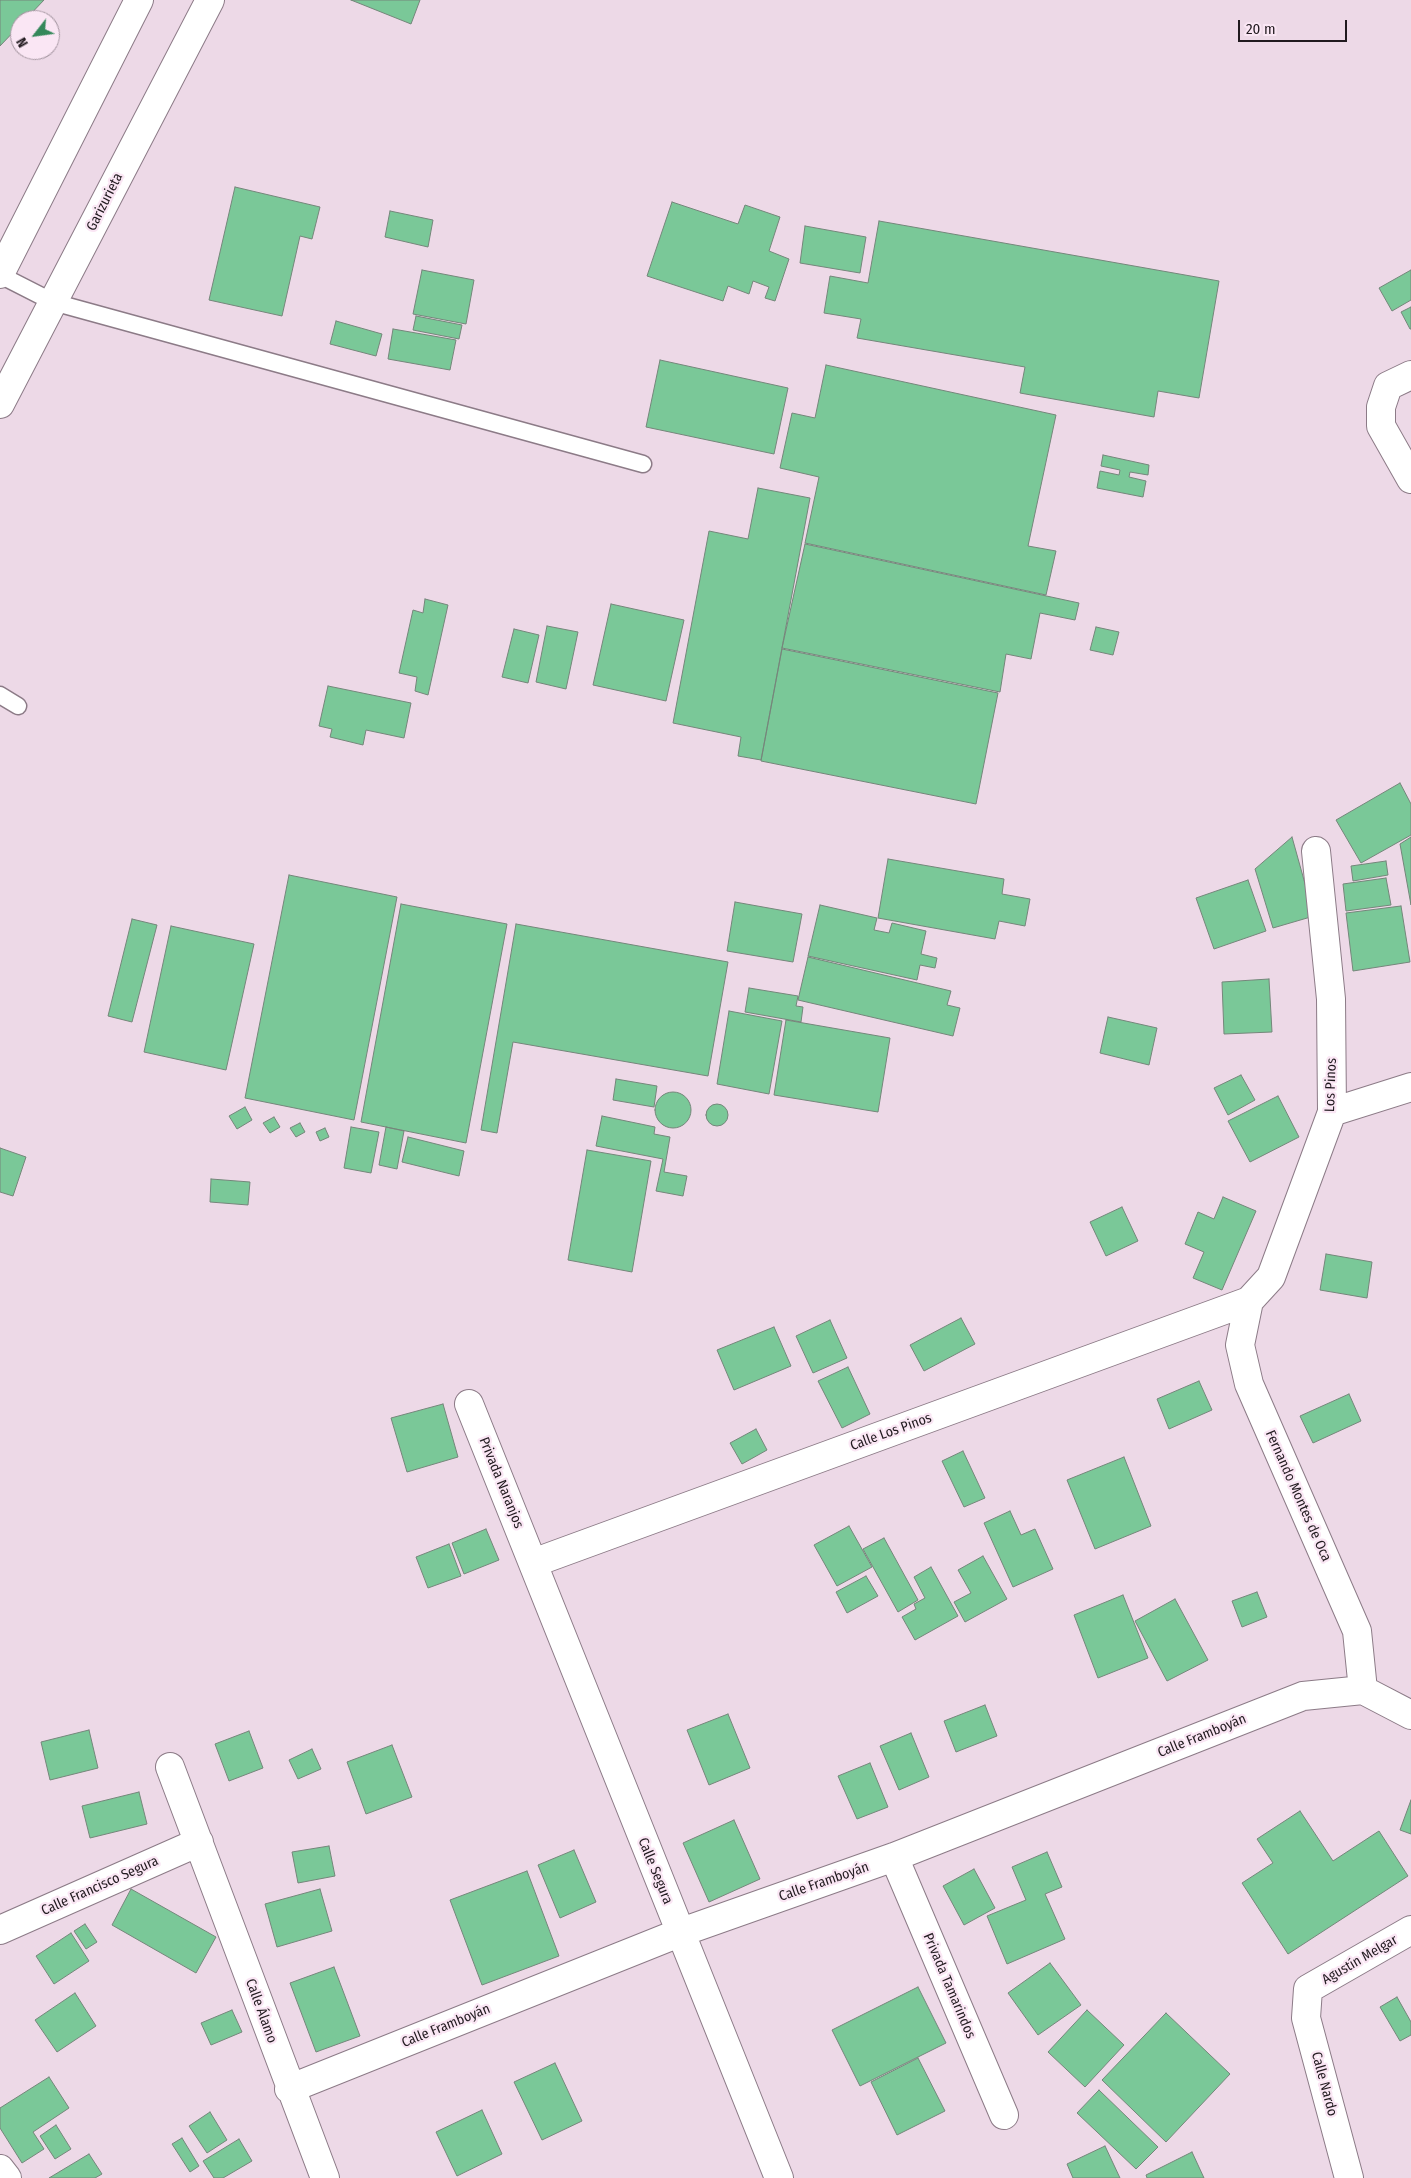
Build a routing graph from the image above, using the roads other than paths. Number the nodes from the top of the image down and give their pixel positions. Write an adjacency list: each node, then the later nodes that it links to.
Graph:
1 (139, 0): 3 (street)
2 (210, 0): 4 (street, Garizurieta)
3 (0, 274): 4 (lane)
4 (53, 302): 6 (street, Garizurieta); 7 (lane)
5 (1411, 375): 8 (street)
6 (0, 404)
7 (643, 464)
8 (1411, 479)
9 (0, 695): 10 (lane)
10 (18, 706)
11 (1316, 851): 13 (street, Los Pinos)
12 (1411, 1087): 13 (street)
13 (1332, 1112): 14 (street, Los Pinos)
14 (1249, 1301): 16 (street, Calle Los Pinos); 17 (street, Fernando Montes de Oca)
15 (468, 1404): 16 (street, Privada Naranjos)
16 (533, 1563): 24 (street, Calle Segura)
17 (1363, 1690): 18 (street); 21 (street, Calle Framboyán)
18 (1411, 1714)
19 (170, 1767): 20 (street, Calle Álamo)
20 (199, 1842): 22 (street, Calle Francisco Segura); 26 (street, Calle Álamo)
21 (894, 1857): 24 (street, Calle Framboyán); 27 (street, Privada Tamarindos)
22 (0, 1930)
23 (1411, 1930): 25 (street, Agustín Melgar)
24 (679, 1933): 26 (street, Calle Framboyán); 31 (street, Calle Segura)
25 (1308, 1989): 32 (street, Calle Nardo)
26 (290, 2089): 30 (street, Calle Álamo)
27 (1004, 2115)
28 (0, 2168): 29 (street)
29 (7, 2178)
30 (325, 2178)
31 (779, 2178)
32 (1349, 2178)

